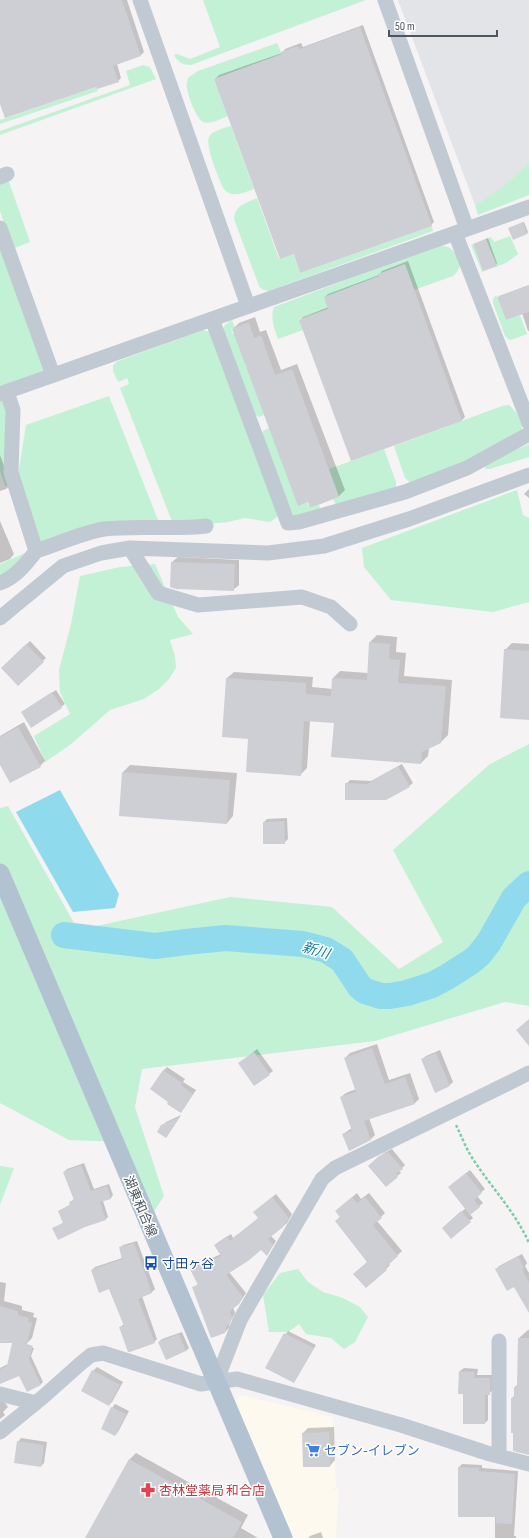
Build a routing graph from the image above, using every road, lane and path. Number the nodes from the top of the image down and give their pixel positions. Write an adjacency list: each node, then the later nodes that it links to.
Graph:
1 (140, 0): 6 (street)
2 (385, 0): 5 (street)
3 (529, 207): 5 (street)
4 (0, 228): 8 (street)
5 (461, 231): 6 (street); 10 (street)
6 (248, 306): 7 (street)
7 (212, 319): 8 (street); 11 (street)
8 (53, 375): 9 (street)
9 (3, 393): 15 (street)
10 (529, 423)
11 (529, 434)
12 (529, 475): 14 (street)
13 (206, 526): 15 (street)
14 (130, 548): 17 (street); 18 (street)
15 (36, 551): 16 (street)
16 (0, 583)
17 (0, 618)
18 (350, 624)
19 (0, 873): 24 (main road, 湖東和合線)
20 (529, 1073): 21 (street)
21 (450, 1112): 22 (path); 24 (street)
22 (529, 1243)
23 (499, 1341): 28 (street)
24 (216, 1382): 26 (street); 28 (street); 30 (main road, 湖東和合線)
25 (0, 1394): 26 (street)
26 (36, 1403): 27 (street)
27 (0, 1432)
28 (499, 1456): 29 (street)
29 (529, 1464)
30 (282, 1538)

